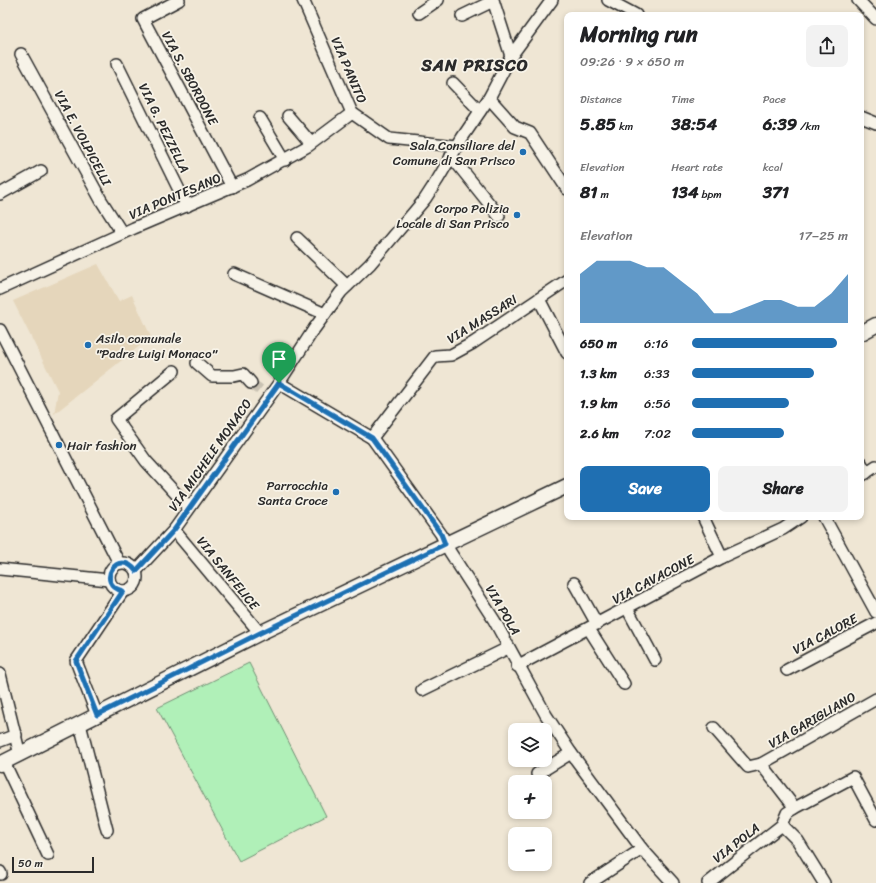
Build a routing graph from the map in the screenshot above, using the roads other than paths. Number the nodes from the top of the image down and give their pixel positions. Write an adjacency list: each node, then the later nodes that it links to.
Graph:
1 (179, 0): 29 (street, VIA S. SBORDONE)
2 (303, 0): 18 (street, VIA PANITO)
3 (438, 0): 9 (street)
4 (552, 0): 13 (street, VIA MICHELE MONACO)
5 (608, 0): 8 (street)
6 (858, 0): 11 (street)
7 (493, 1): 10 (street); 13 (street)
8 (630, 12)
9 (419, 13)
10 (462, 16)
11 (876, 19)
12 (21, 54): 33 (street, VIA E. VOLPICELLI)
13 (511, 56): 16 (street, VIA MICHELE MONACO)
14 (117, 64): 31 (street, VIA G. PEZZELLA)
15 (453, 83): 17 (street)
16 (488, 98): 17 (street, VIA MICHELE MONACO); 28 (street)
17 (480, 111): 24 (street, VIA MICHELE MONACO)
18 (352, 113): 23 (street, VIA PONTESANO); 24 (street, VIA PANITO)
19 (288, 116): 23 (street)
20 (260, 118): 26 (street)
21 (864, 118): 22 (street)
22 (876, 123)
23 (311, 143): 26 (street, VIA PONTESANO)
24 (457, 146): 25 (street, VIA MICHELE MONACO)
25 (451, 156): 32 (street); 37 (street, VIA MICHELE MONACO)
26 (286, 160): 29 (street, VIA PONTESANO)
27 (41, 171): 30 (street)
28 (564, 184)
29 (232, 187): 31 (street, VIA PONTESANO)
30 (0, 194)
31 (187, 206): 33 (street, VIA PONTESANO)
32 (499, 216)
33 (122, 233): 38 (street, VIA PONTESANO)
34 (297, 238): 37 (street)
35 (234, 274): 40 (street)
36 (564, 282): 39 (street, VIA MASSARI)
37 (347, 286): 40 (street, VIA MICHELE MONACO)
38 (0, 289)
39 (539, 299): 44 (street); 49 (street, VIA MASSARI)
40 (325, 314): 48 (street, VIA MICHELE MONACO)
41 (876, 324): 43 (street)
42 (0, 330): 58 (street)
43 (864, 331)
44 (564, 347)
45 (197, 363): 47 (street)
46 (174, 371): 51 (street)
47 (251, 383)
48 (279, 383): 49 (street, VIA POLA); 51 (street, VIA MICHELE MONACO)
49 (372, 438): 56 (street, VIA POLA)
50 (564, 487): 56 (street)
51 (189, 508): 55 (street, VIA MICHELE MONACO)
52 (704, 520): 57 (street)
53 (796, 520): 57 (street, VIA CAVACONE)
54 (826, 520): 65 (street)
55 (174, 530): 60 (street, VIA MICHELE MONACO); 68 (street, VIA SANFELICE)
56 (445, 544): 68 (street); 69 (street, VIA POLA)
57 (722, 557): 64 (street, VIA CAVACONE)
58 (119, 563): 60 (street); 61 (street)
59 (0, 569): 61 (street)
60 (136, 571): 63 (street)
61 (109, 580): 63 (street)
62 (574, 583): 67 (street)
63 (123, 591): 77 (street)
64 (628, 608): 67 (street, VIA CAVACONE); 70 (street)
65 (876, 612)
66 (876, 623): 72 (street, VIA CALORE)
67 (593, 626): 71 (street, VIA CAVACONE); 74 (street)
68 (260, 633): 77 (street)
69 (508, 648): 71 (street, VIA POLA); 75 (street)
70 (655, 660)
71 (518, 666): 82 (street, VIA POLA)
72 (787, 670)
73 (0, 674): 80 (street)
74 (624, 684)
75 (422, 690)
76 (876, 699): 85 (street, VIA GARIGLIANO)
77 (97, 715): 78 (street)
78 (80, 724): 83 (street); 90 (street)
79 (714, 728): 85 (street, VIA GARIGLIANO)
80 (16, 736): 81 (street); 83 (street)
81 (0, 741)
82 (571, 753): 86 (street); 91 (street, VIA POLA)
83 (20, 755): 84 (street)
84 (2, 763): 92 (street)
85 (761, 764): 87 (street, VIA GARIGLIANO)
86 (537, 774)
87 (796, 808): 88 (street); 89 (street)
88 (876, 820)
89 (782, 825): 95 (street, VIA POLA); 96 (street)
90 (107, 830)
91 (642, 849): 93 (street); 94 (street, VIA POLA)
92 (48, 855)
93 (590, 883)
94 (673, 883)
95 (708, 883)
96 (824, 883)

